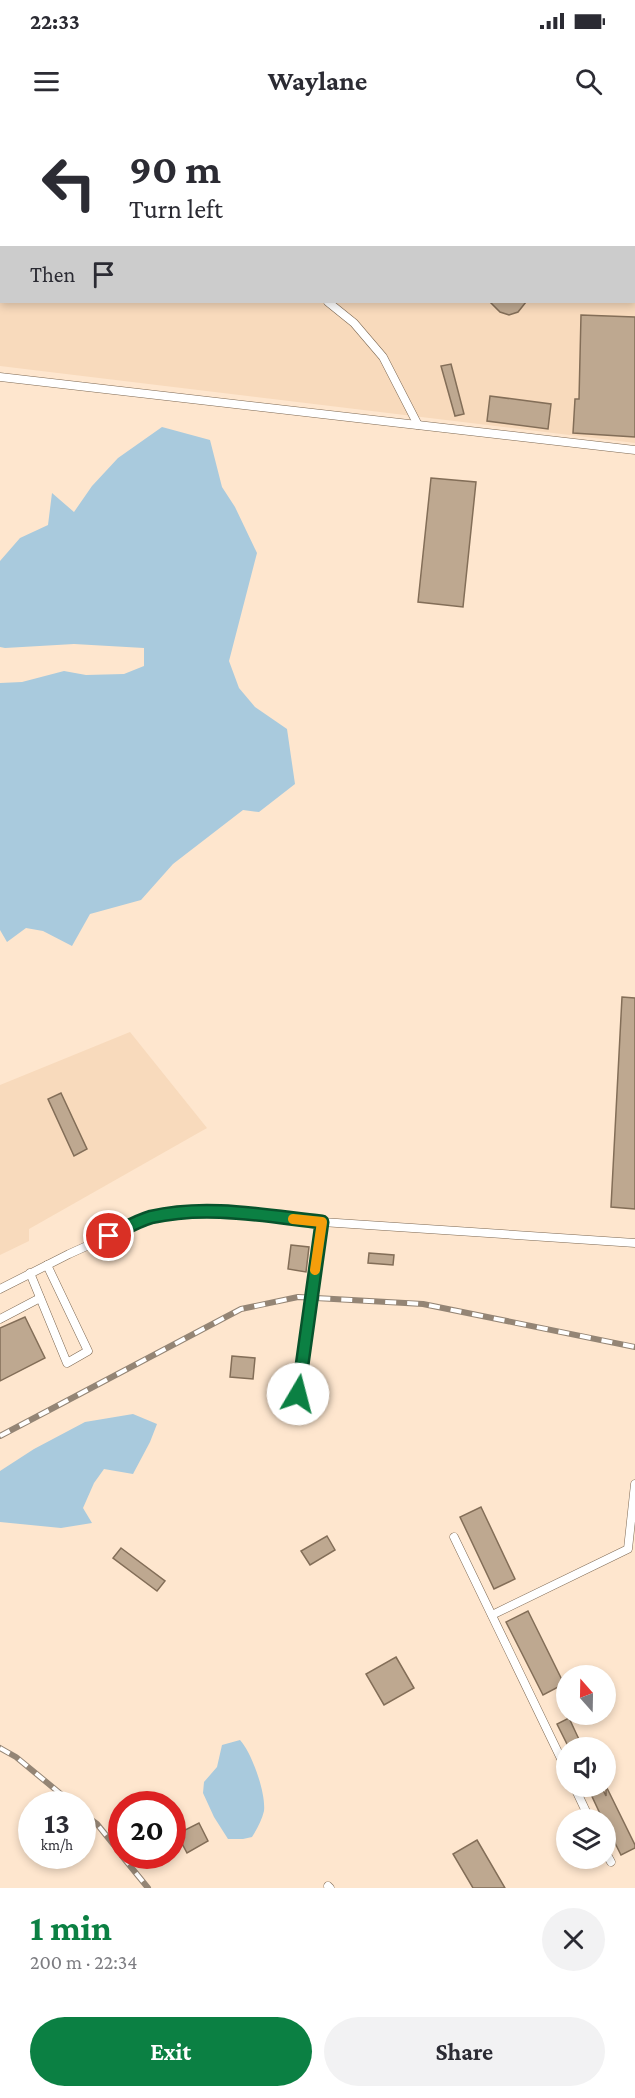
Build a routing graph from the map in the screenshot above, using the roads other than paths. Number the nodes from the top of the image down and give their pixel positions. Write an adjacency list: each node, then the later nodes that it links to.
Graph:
1 (329, 303): 3 (lane)
2 (0, 377): 3 (lane)
3 (418, 425): 4 (lane)
4 (635, 450)
5 (322, 1222): 6 (lane); 7 (lane); 12 (lane)
6 (635, 1243)
7 (47, 1265): 8 (lane); 10 (lane)
8 (30, 1273): 9 (lane); 10 (lane)
9 (0, 1289)
10 (40, 1298): 11 (lane)
11 (0, 1319)
12 (298, 1394)
13 (635, 1484): 15 (lane)
14 (454, 1537): 15 (lane)
15 (492, 1615): 16 (lane)
16 (556, 1749)

